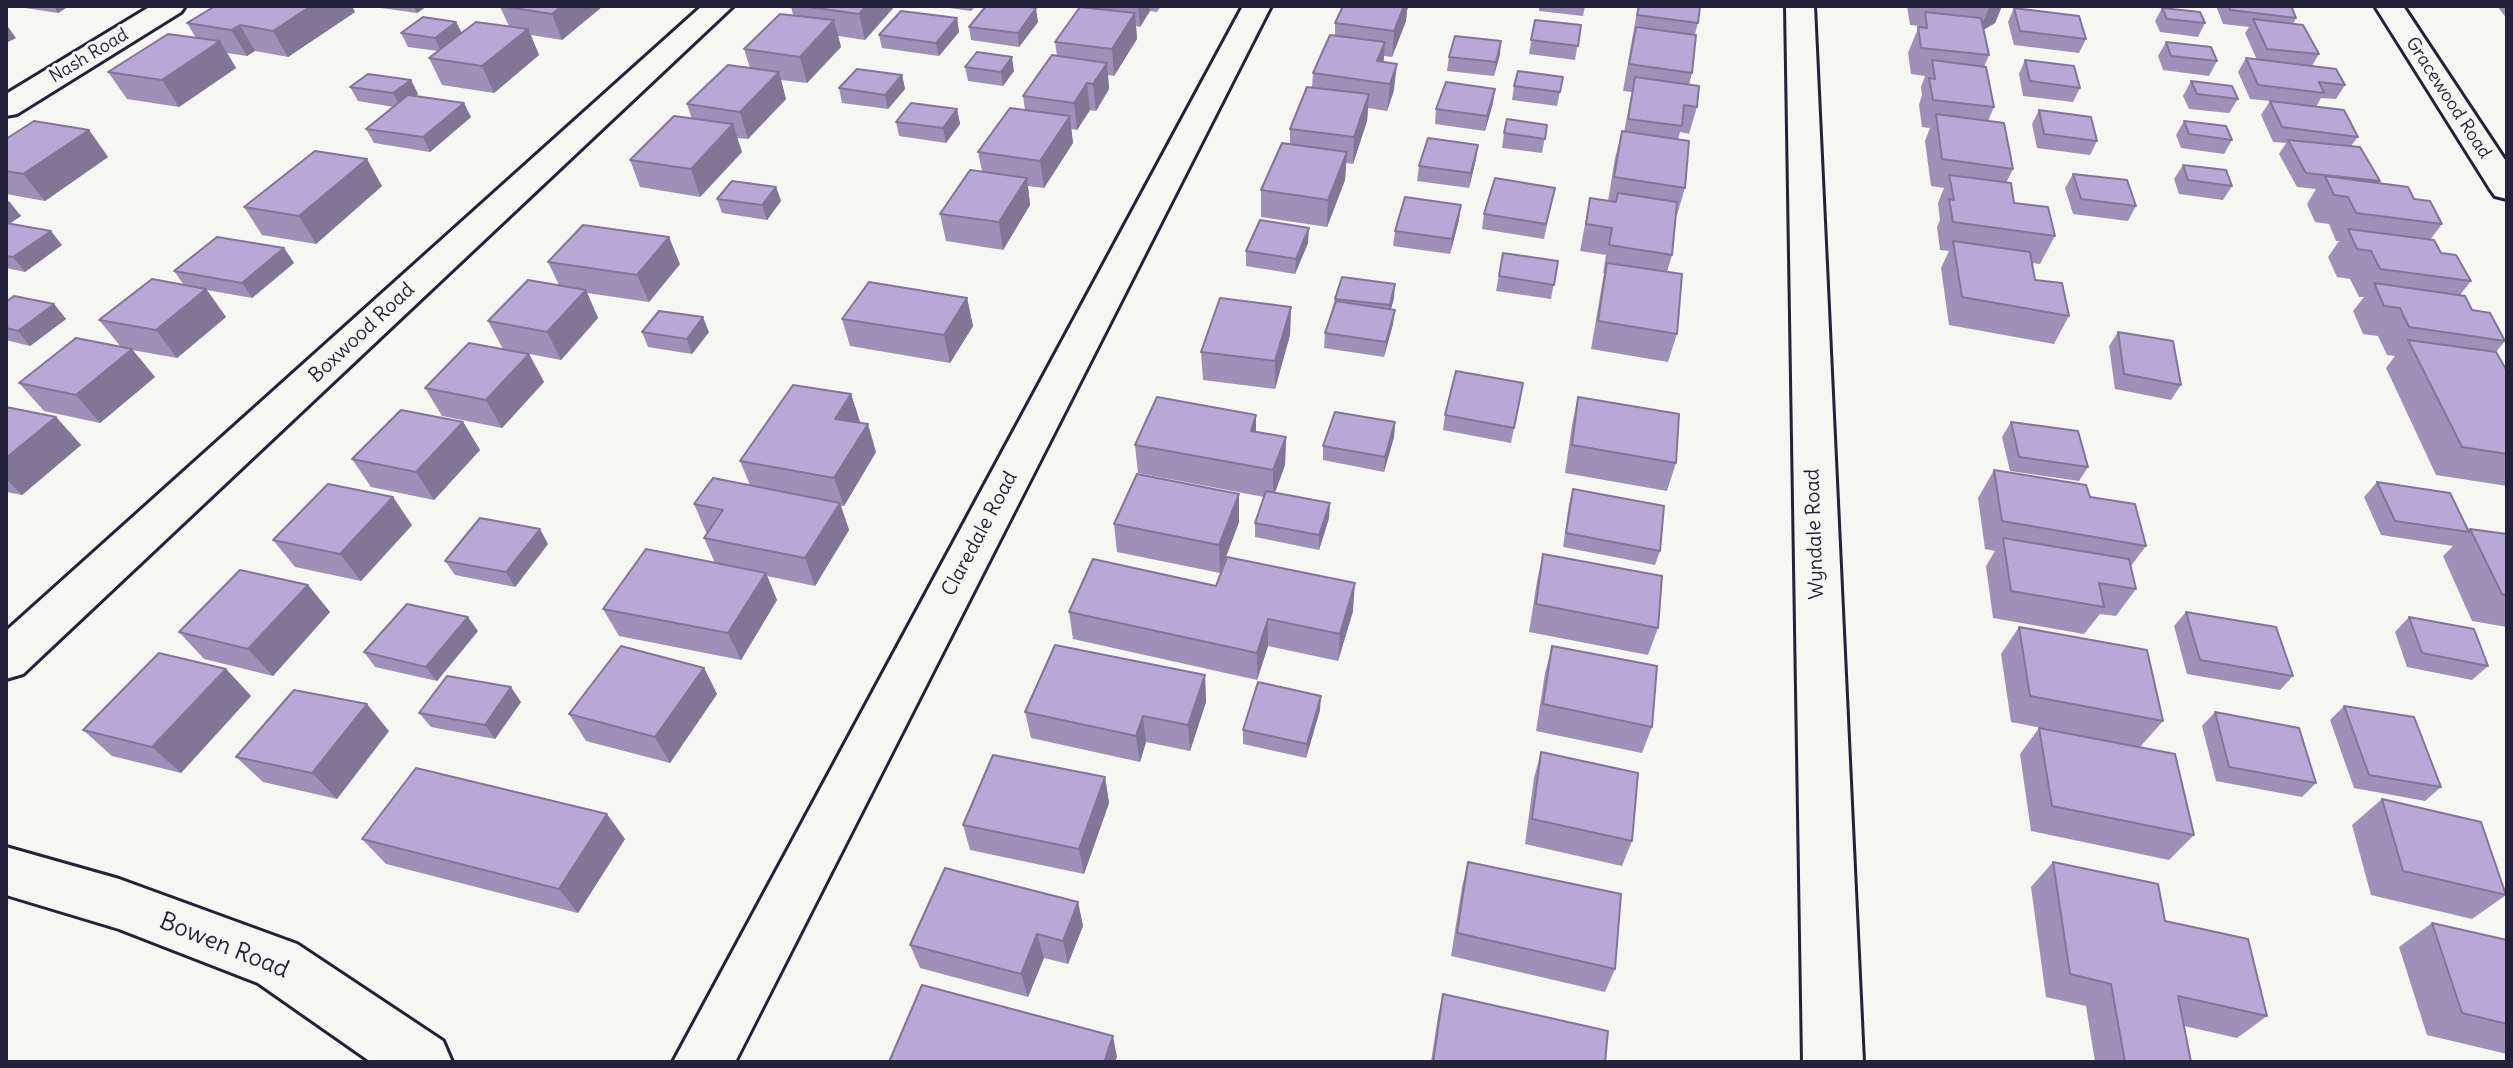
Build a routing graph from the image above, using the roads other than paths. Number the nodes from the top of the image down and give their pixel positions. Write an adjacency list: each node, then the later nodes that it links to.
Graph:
1 (171, 6): 6 (street, Nash Road)
2 (719, 6): 8 (street, Boxwood Road)
3 (1257, 6): 11 (street, Claredale Road)
4 (1800, 6): 12 (street, Wyndale Road)
5 (2389, 6): 7 (street, Gracewood Road)
6 (6, 107)
7 (2507, 189)
8 (6, 660)
9 (6, 871): 10 (street, Bowen Road)
10 (422, 1062)
11 (703, 1062)
12 (1833, 1062)

